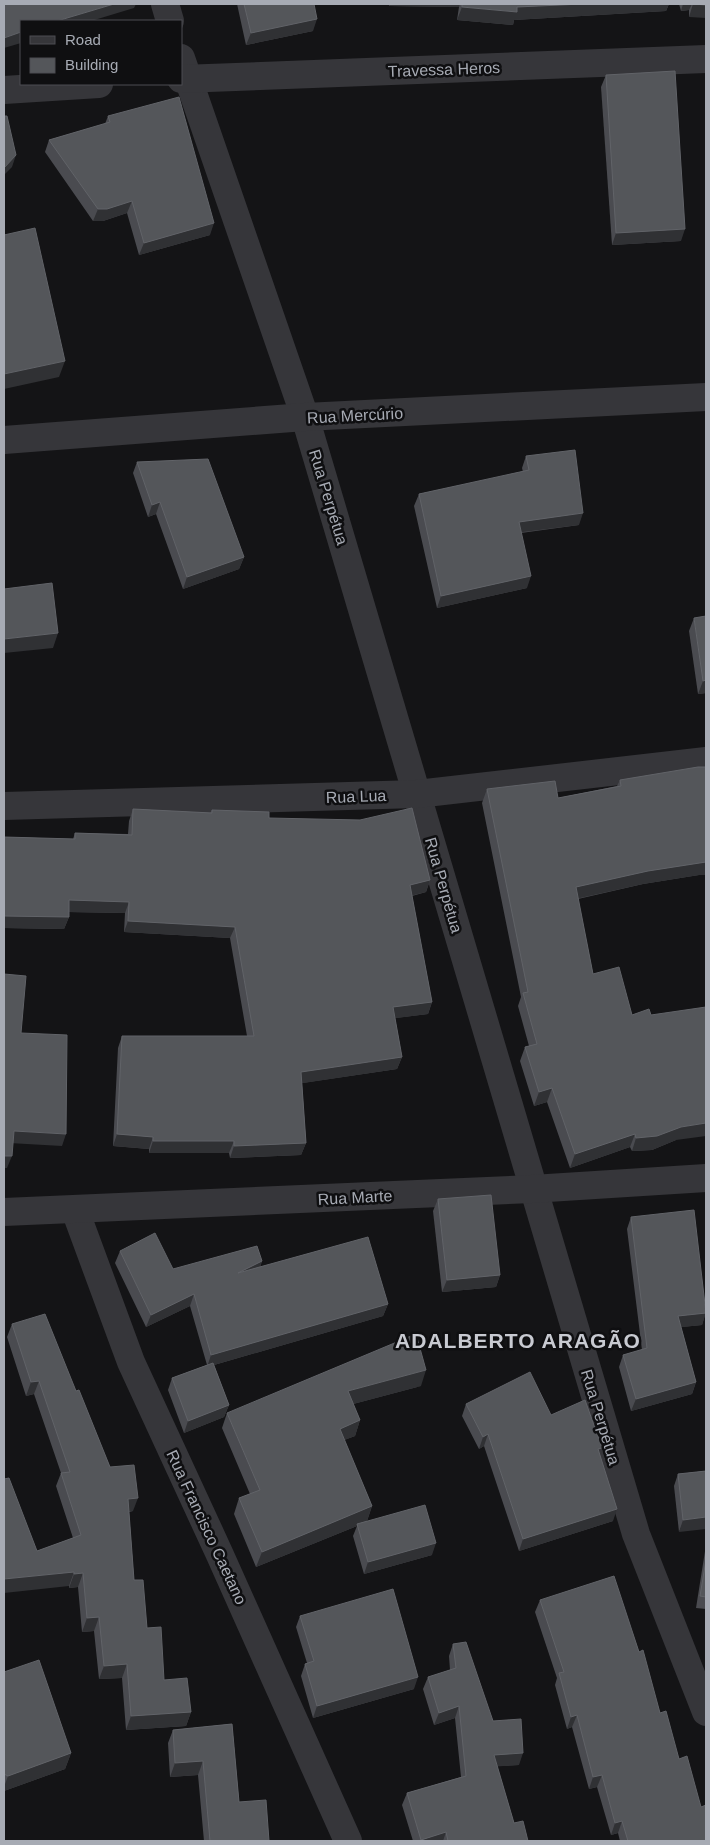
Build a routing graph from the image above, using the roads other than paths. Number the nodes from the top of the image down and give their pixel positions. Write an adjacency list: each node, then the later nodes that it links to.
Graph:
1 (165, 4): 2 (street)
2 (170, 20)
3 (706, 59): 4 (street, Travessa Heros)
4 (183, 71): 8 (street, Rua Perpétua)
5 (83, 85): 6 (street)
6 (4, 90)
7 (706, 397): 8 (street, Rua Mercúrio)
8 (305, 418): 9 (street, Rua Mercúrio); 11 (street, Rua Perpétua)
9 (4, 440)
10 (706, 761): 11 (street, Rua Lua)
11 (417, 794): 12 (street, Rua Lua); 14 (street, Rua Perpétua)
12 (4, 806)
13 (706, 1178): 14 (street, Rua Marte)
14 (532, 1189): 15 (street, Rua Marte); 17 (street, Rua Perpétua)
15 (75, 1210): 16 (street, Rua Marte); 18 (street, Rua Francisco Caetano)
16 (4, 1212)
17 (706, 1712)
18 (348, 1841)

